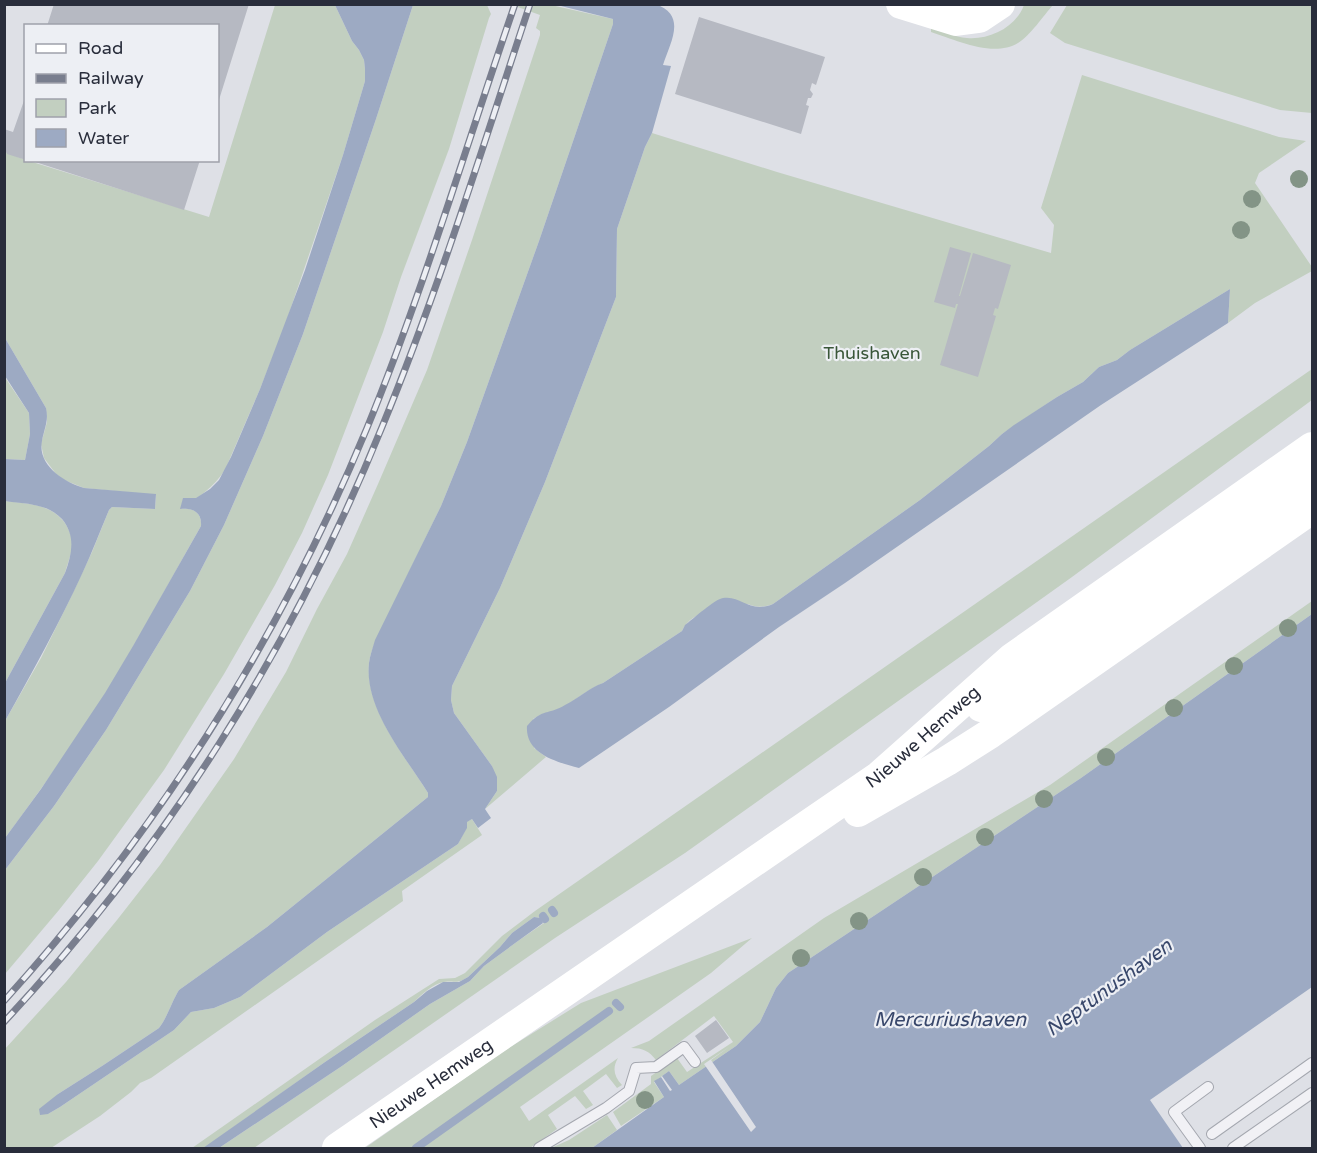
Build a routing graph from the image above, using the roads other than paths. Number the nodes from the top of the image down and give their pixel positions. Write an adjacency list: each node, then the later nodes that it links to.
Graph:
1 (901, 4): 2 (main road)
2 (1000, 4)
3 (1312, 447): 6 (main road, Nieuwe Hemweg)
4 (1312, 478): 6 (main road)
5 (1312, 509): 7 (main road, Nieuwe Hemweg)
6 (879, 776): 7 (main road, Nieuwe Hemweg)
7 (524, 1019): 13 (main road, Nieuwe Hemweg)
8 (695, 1062): 14 (lane)
9 (1312, 1063): 12 (lane)
10 (1208, 1088): 15 (lane)
11 (1312, 1093): 16 (lane)
12 (1212, 1134)
13 (337, 1149)
14 (539, 1149)
15 (1200, 1149)
16 (1233, 1149)

